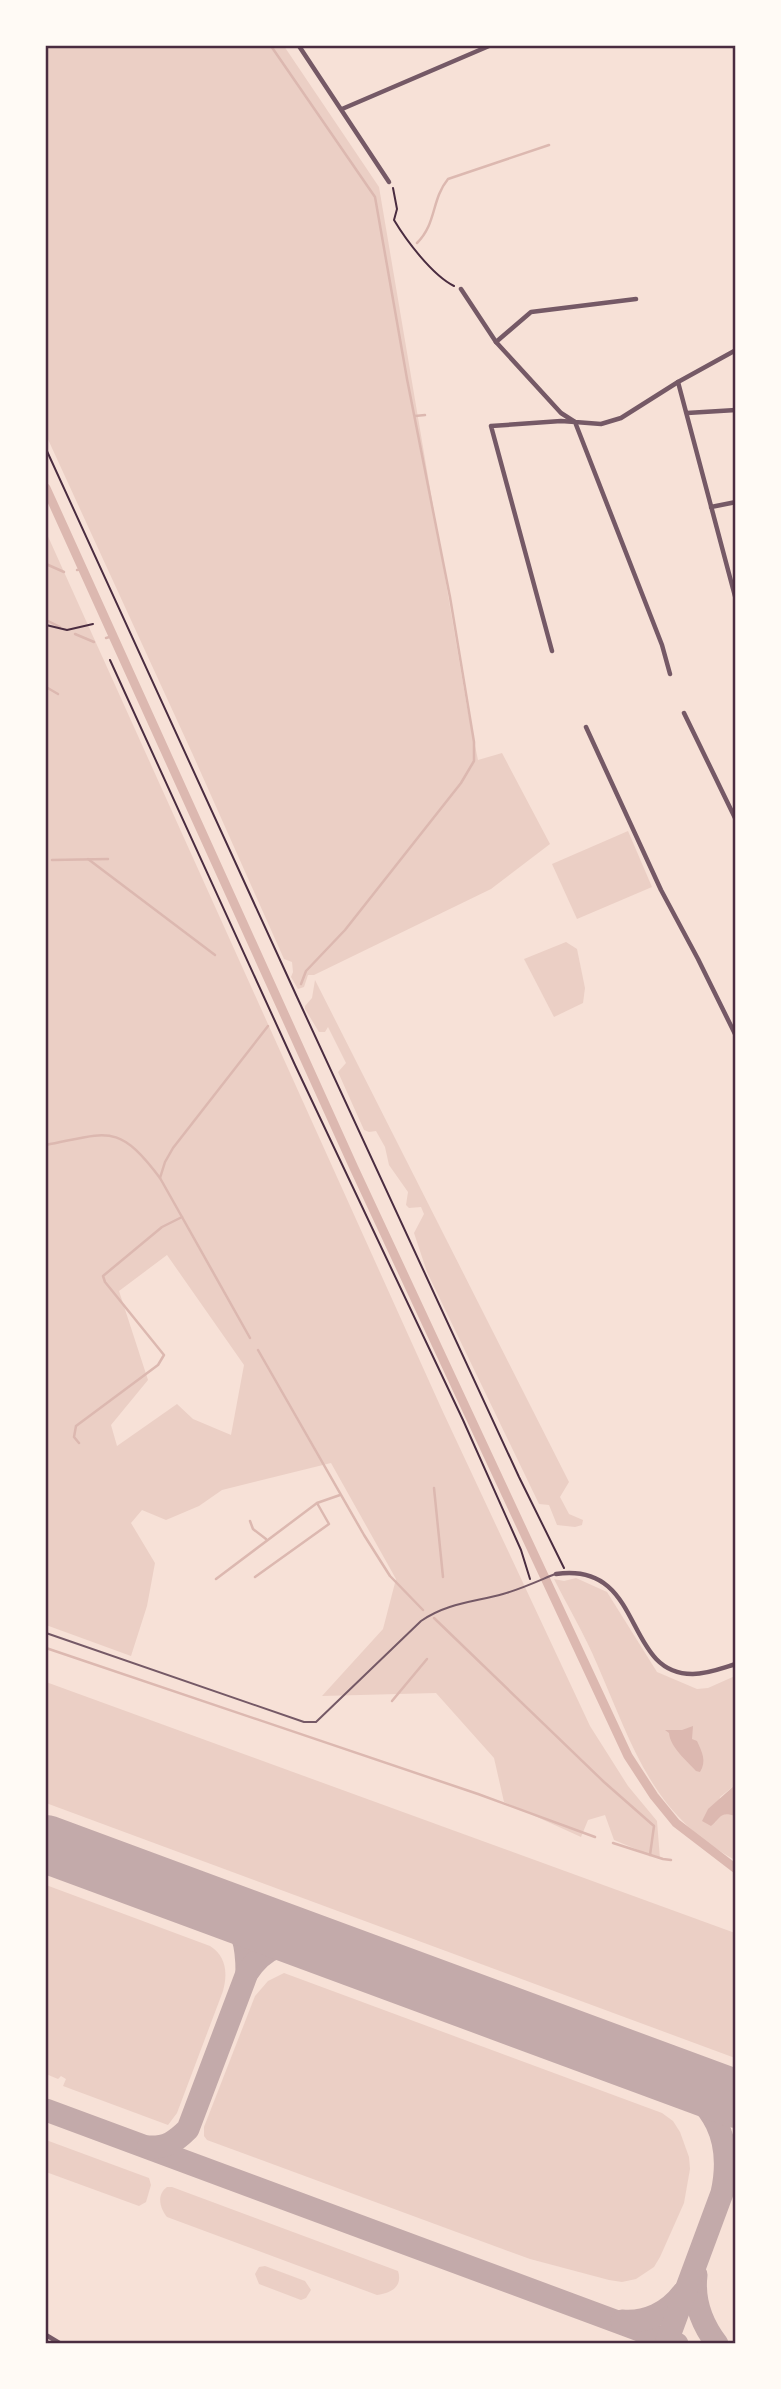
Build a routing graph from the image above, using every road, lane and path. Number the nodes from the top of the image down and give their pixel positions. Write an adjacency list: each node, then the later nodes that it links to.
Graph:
1 (299, 46): 3 (street)
2 (489, 46): 3 (street)
3 (342, 109): 4 (street)
4 (389, 182): 5 (path)
5 (461, 289): 7 (street)
6 (636, 299): 7 (street)
7 (496, 342): 12 (street)
8 (736, 350): 9 (street)
9 (678, 382): 11 (street); 12 (street)
10 (736, 410): 11 (street)
11 (687, 414): 15 (street)
12 (575, 422): 19 (street); 21 (street)
13 (46, 449): 26 (path)
14 (736, 502): 15 (street)
15 (712, 507): 16 (street)
16 (736, 600)
17 (93, 624): 18 (path)
18 (46, 625)
19 (552, 651)
20 (110, 660): 28 (path)
21 (670, 674)
22 (684, 713): 24 (street)
23 (586, 727): 25 (street)
24 (736, 820)
25 (736, 1036)
26 (567, 1572): 27 (street); 30 (street)
27 (556, 1574): 28 (lane)
28 (531, 1584): 29 (lane)
29 (46, 1633)
30 (736, 1664)
31 (46, 2335): 32 (street)
32 (61, 2343)

